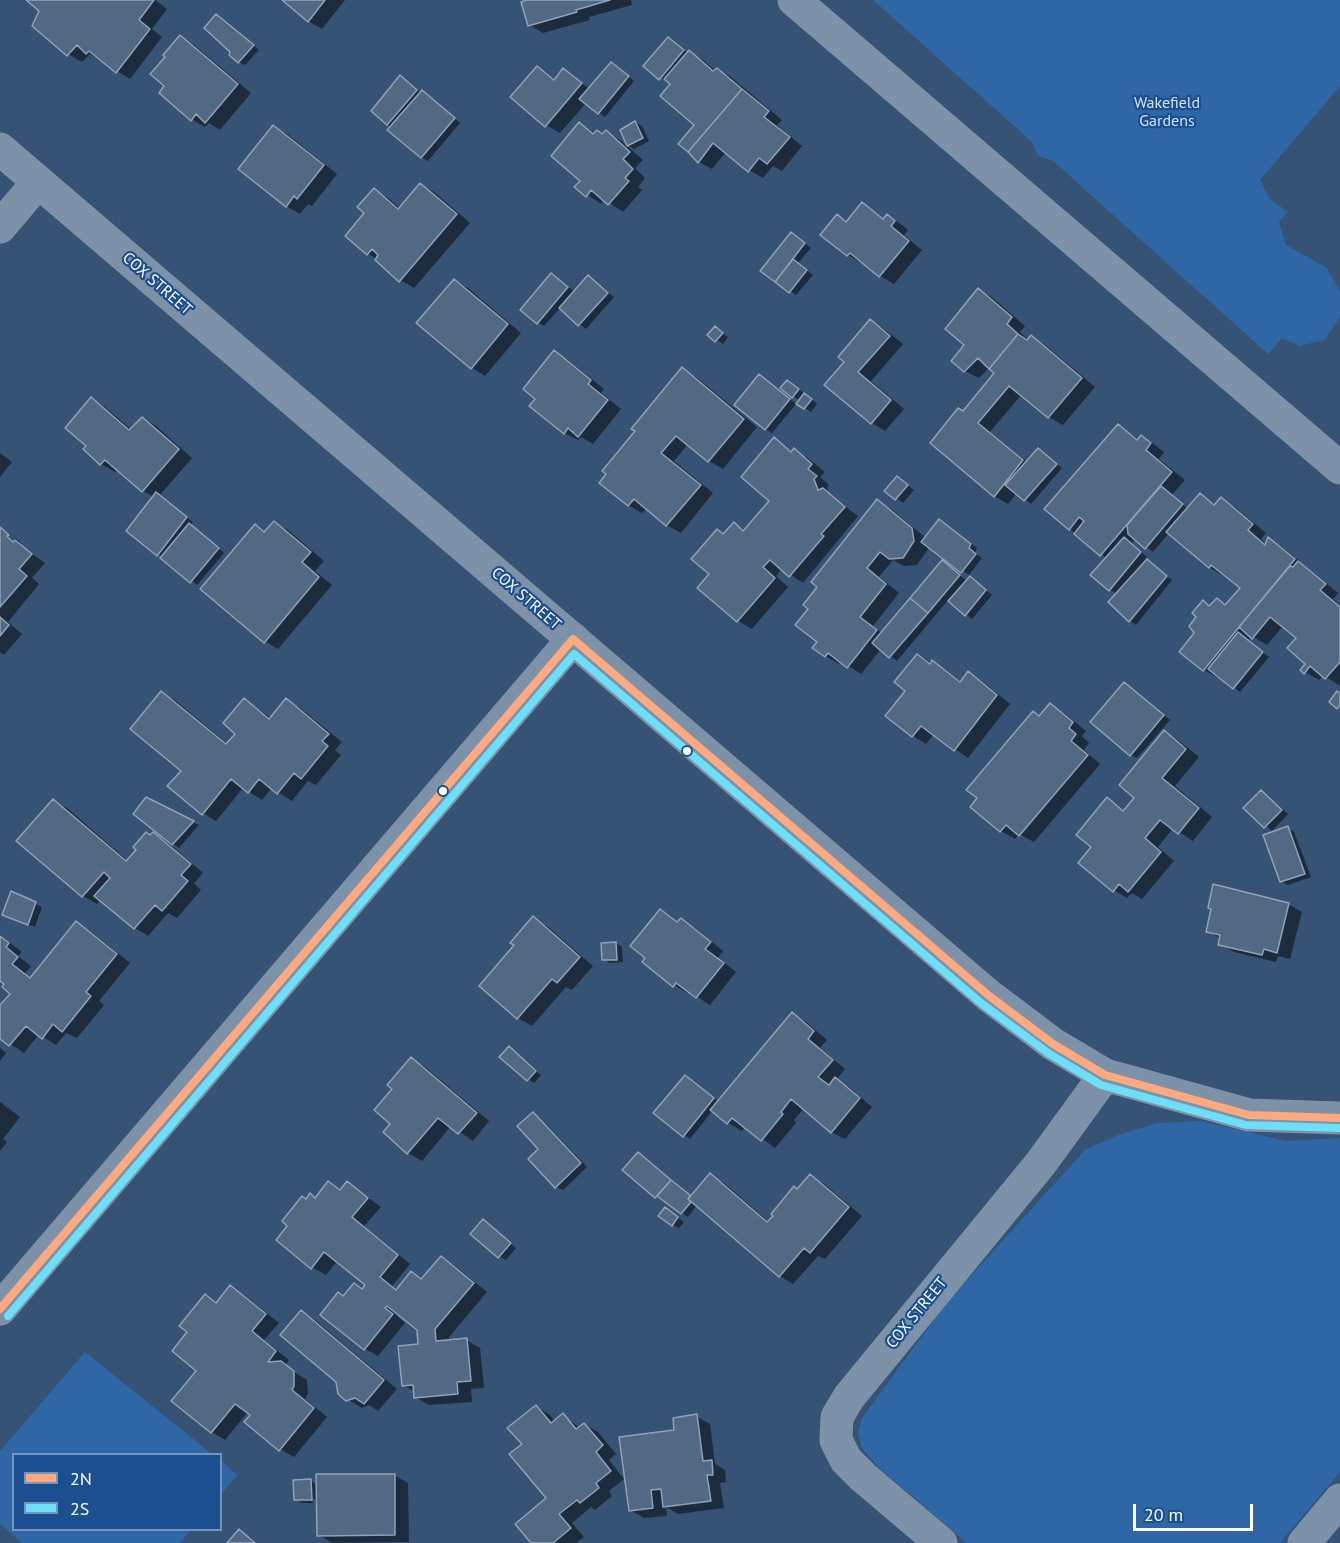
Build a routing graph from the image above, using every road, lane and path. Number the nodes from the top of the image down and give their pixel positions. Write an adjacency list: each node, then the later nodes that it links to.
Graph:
1 (794, 0): 5 (street)
2 (0, 149): 3 (street, COX STREET)
3 (38, 182): 4 (street); 6 (street, COX STREET)
4 (0, 227)
5 (1340, 468)
6 (573, 639): 7 (street, COX STREET); 9 (street)
7 (1105, 1075): 8 (street, COX STREET); 11 (street, COX STREET)
8 (1340, 1118)
9 (0, 1309)
10 (1340, 1500): 12 (street)
11 (941, 1543)
12 (1304, 1543)

